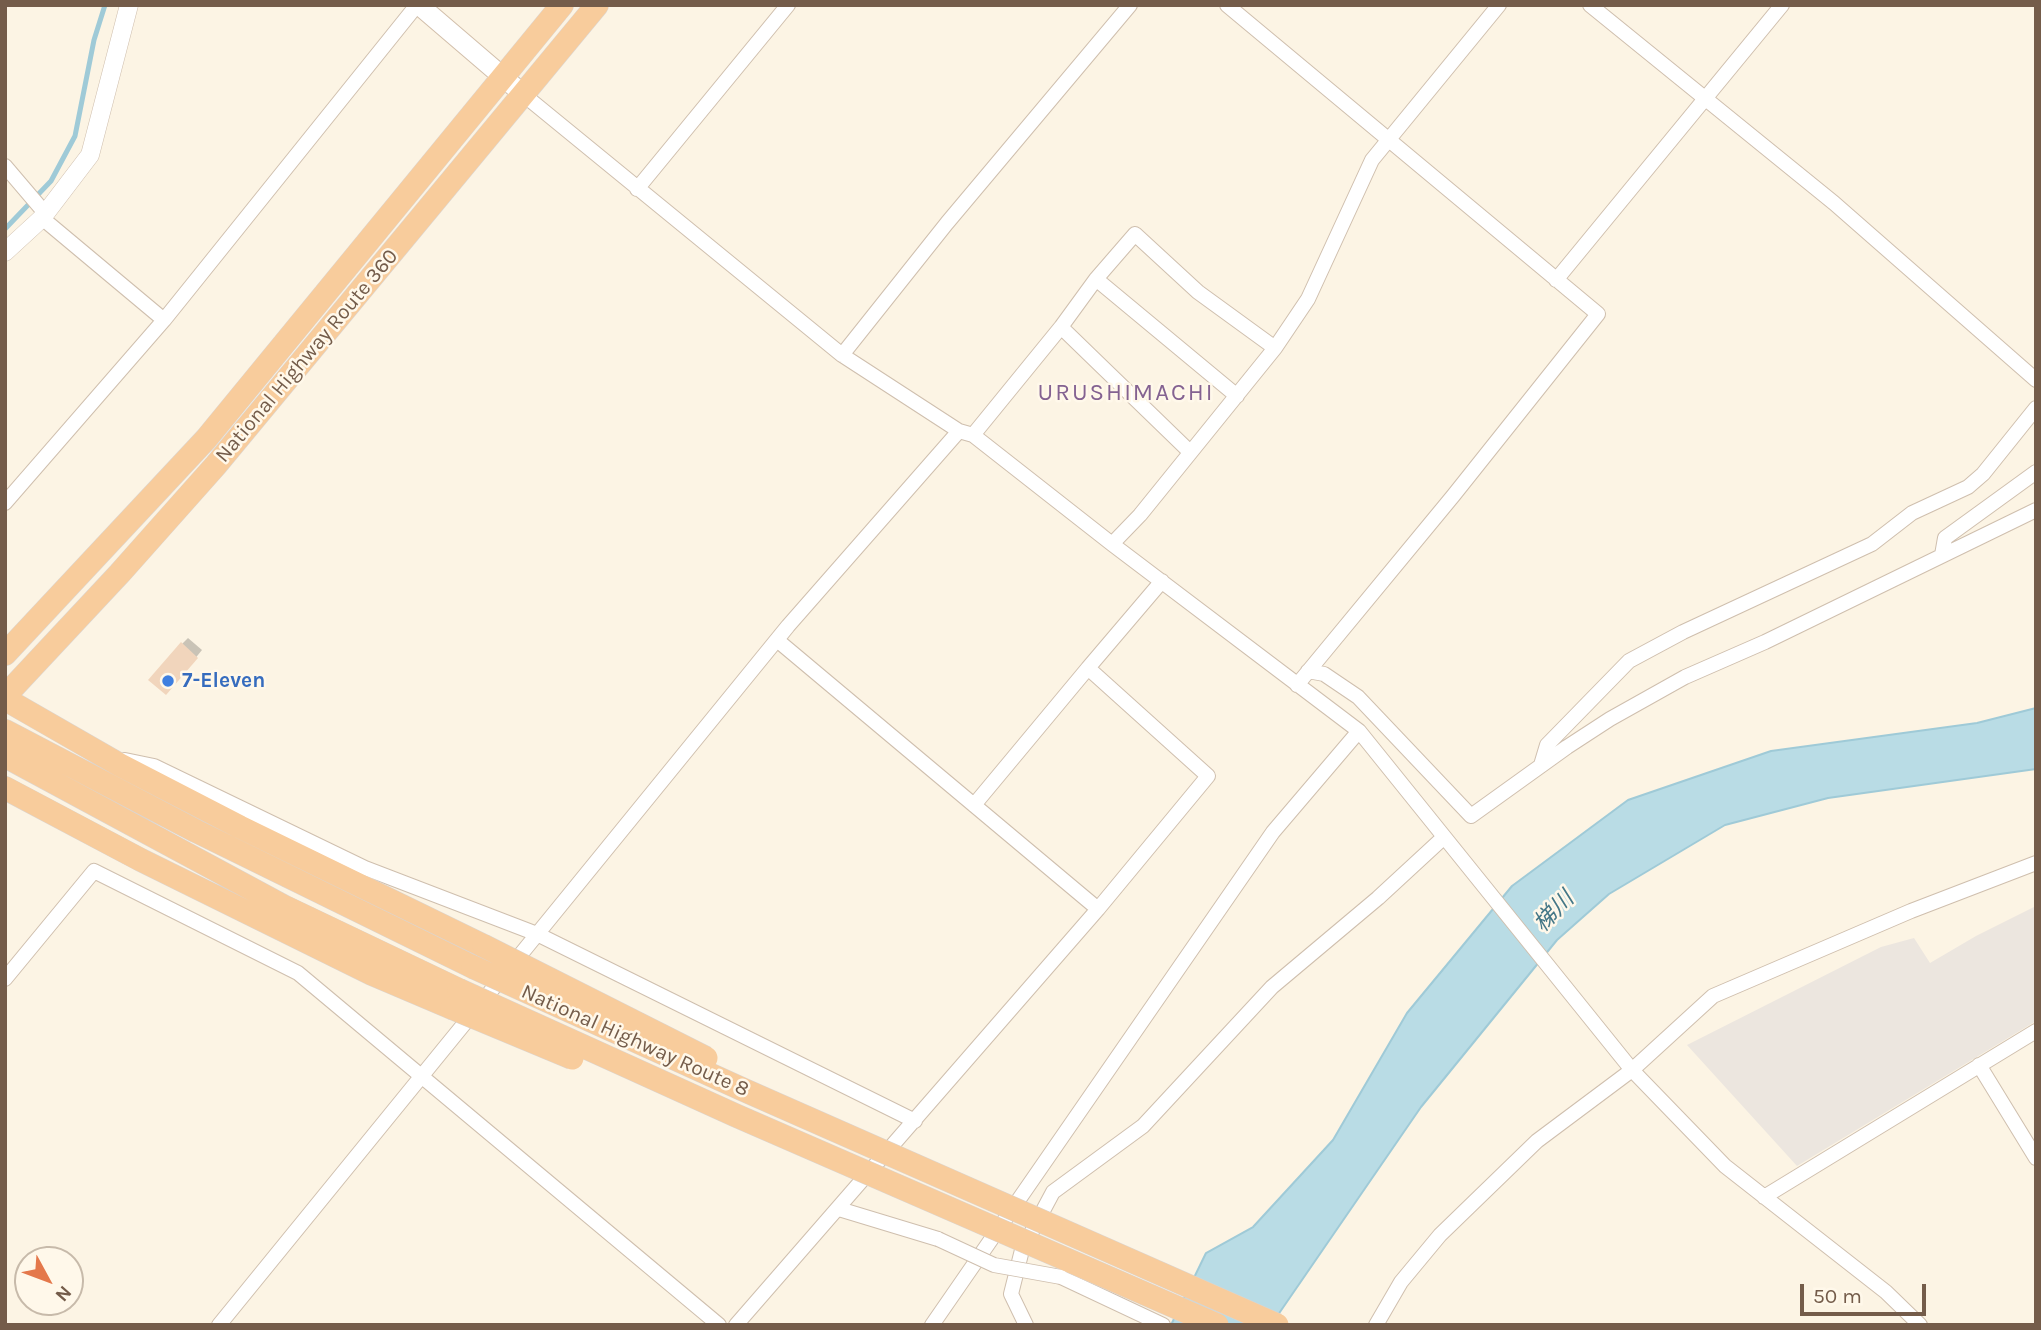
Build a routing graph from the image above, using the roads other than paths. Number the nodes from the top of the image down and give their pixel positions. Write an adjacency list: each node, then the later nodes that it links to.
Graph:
1 (129, 5): 17 (street)
2 (418, 5): 11 (main road); 21 (street)
3 (562, 5): 11 (highway, National Highway Route 360)
4 (597, 5): 12 (highway, National Highway Route 360)
5 (788, 5): 16 (street)
6 (1130, 5): 24 (street)
7 (1227, 5): 14 (street)
8 (1499, 5): 14 (street)
9 (1590, 5): 13 (street)
10 (1782, 5): 13 (street)
11 (502, 78): 12 (main road); 38 (highway, National Highway Route 360)
12 (524, 95): 16 (street); 42 (highway, National Highway Route 360)
13 (1704, 99): 20 (street); 25 (street)
14 (1388, 138): 20 (street); 23 (street)
15 (5, 166): 17 (street)
16 (637, 189): 24 (street)
17 (39, 208): 18 (street); 21 (street)
18 (5, 252)
19 (1096, 279): 22 (street); 23 (street); 26 (street)
20 (1556, 280): 40 (street)
21 (164, 320): 32 (street)
22 (1062, 327): 29 (street); 30 (street)
23 (1275, 348): 26 (street)
24 (842, 355): 28 (street)
25 (2036, 380)
26 (1237, 396): 30 (street)
27 (2036, 408): 47 (street)
28 (959, 431): 29 (street); 37 (street)
29 (974, 435): 34 (street)
30 (1190, 452): 34 (street)
31 (2036, 472): 35 (street)
32 (5, 503)
33 (2036, 510): 35 (street)
34 (1111, 544): 36 (street)
35 (1942, 555): 47 (street)
36 (1162, 581): 39 (street); 41 (street)
37 (777, 640): 49 (street); 53 (street)
38 (5, 654)
39 (1088, 668): 49 (street); 52 (street)
40 (1308, 671): 41 (street); 47 (street)
41 (1297, 685): 44 (street)
42 (5, 698): 46 (highway)
43 (5, 731): 45 (highway, National Highway Route 8)
44 (1359, 732): 50 (street); 68 (street)
45 (21, 756): 55 (highway, National Highway Route 8); 60 (highway, National Highway Route 8, bridge)
46 (107, 757): 53 (street); 60 (highway, bridge)
47 (1541, 765)
48 (5, 788): 55 (highway)
49 (974, 805): 52 (street)
50 (1448, 843): 57 (street); 69 (street)
51 (2036, 863): 57 (street)
52 (1098, 909): 61 (street)
53 (537, 934): 59 (street); 61 (street)
54 (5, 979): 59 (street)
55 (456, 999): 71 (highway, National Highway Route 8, bridge)
56 (2036, 1031): 58 (street)
57 (1628, 1065): 63 (street); 73 (street)
58 (1979, 1065): 62 (street); 63 (street)
59 (421, 1075): 65 (street); 66 (street)
60 (744, 1090): 72 (highway, National Highway Route 8, bridge)
61 (915, 1121): 64 (street)
62 (2036, 1158)
63 (1764, 1197): 74 (street)
64 (839, 1209): 67 (street); 70 (street, bridge)
65 (219, 1325)
66 (719, 1325)
67 (736, 1325)
68 (932, 1325)
69 (1026, 1325)
70 (1163, 1325)
71 (1217, 1325)
72 (1277, 1325)
73 (1376, 1325)
74 (1920, 1325)

